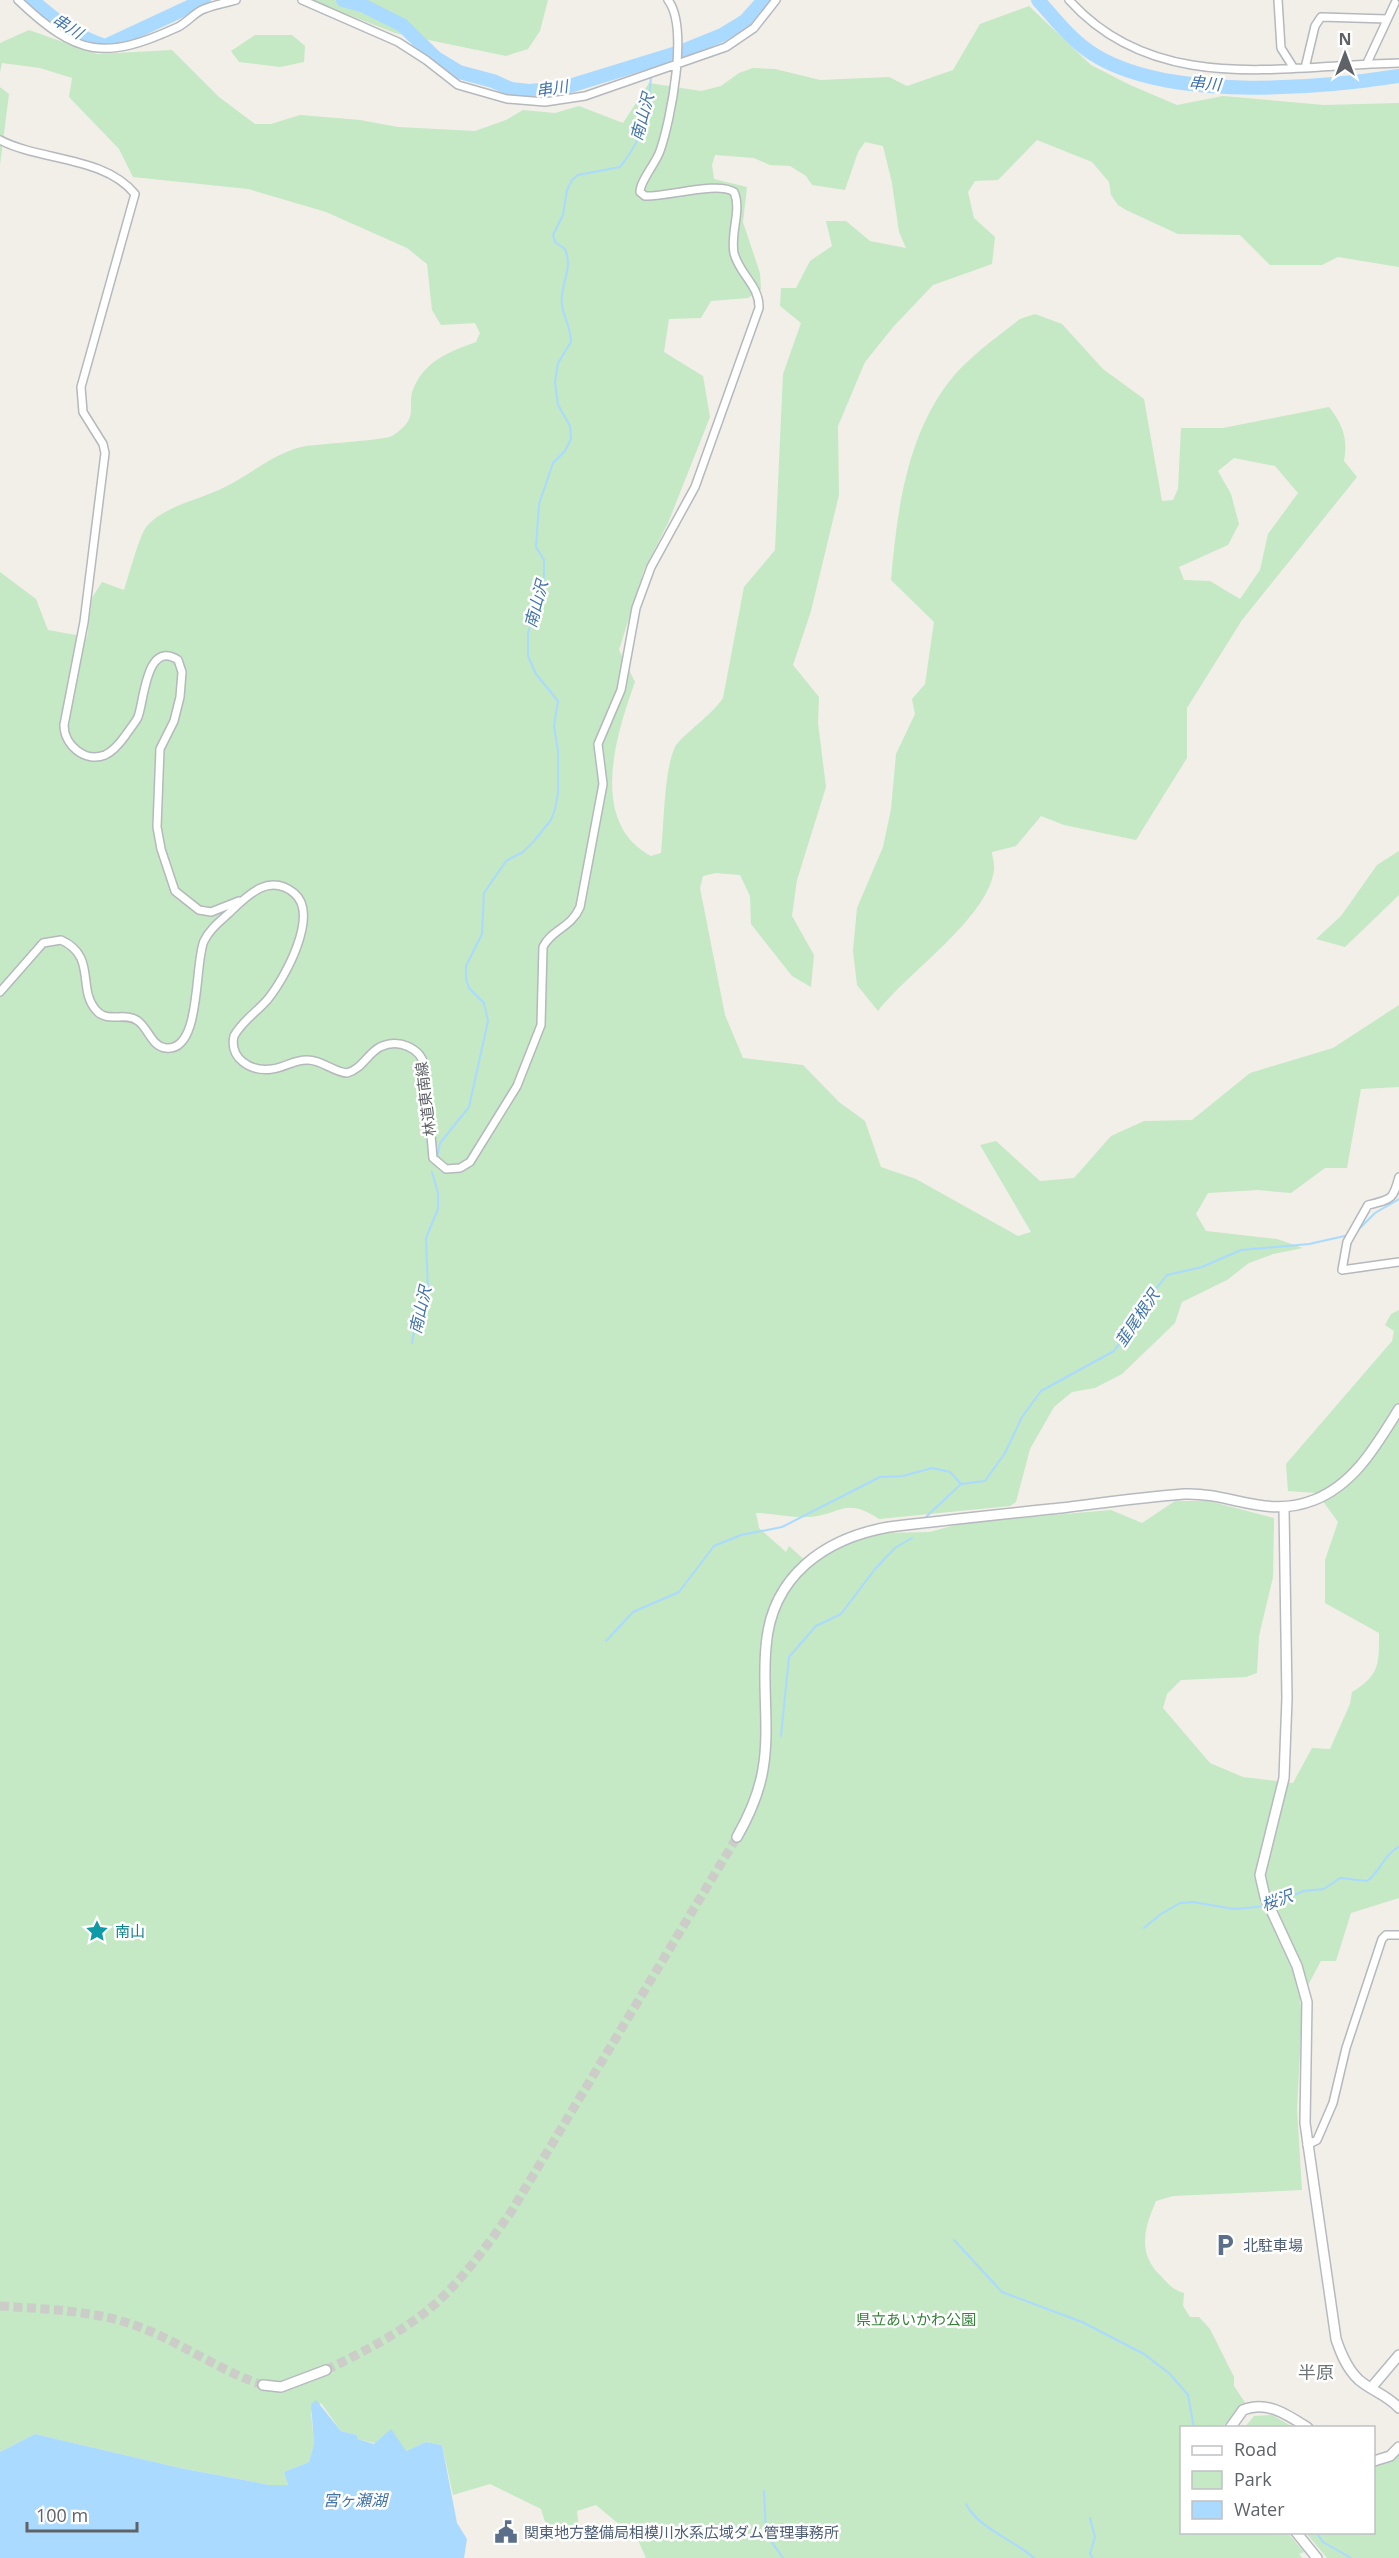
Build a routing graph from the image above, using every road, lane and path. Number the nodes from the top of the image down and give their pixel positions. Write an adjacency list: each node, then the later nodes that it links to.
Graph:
1 (18, 0): 2 (street)
2 (236, 0)
3 (302, 0): 10 (street)
4 (668, 0): 10 (street)
5 (776, 0): 10 (street)
6 (1069, 0): 13 (street)
7 (1278, 0): 13 (street)
8 (1395, 3): 9 (street)
9 (1387, 20): 11 (street); 14 (street)
10 (677, 62): 16 (street, 林道東南線)
11 (1367, 63): 12 (street); 14 (street)
12 (1399, 63)
13 (1293, 67): 14 (street)
14 (1305, 68)
15 (0, 140): 16 (street)
16 (244, 899): 17 (street, 林道東南線)
17 (0, 992)
18 (1399, 1177): 19 (street)
19 (1399, 1262)
20 (1399, 1409): 21 (street)
21 (1284, 1508): 22 (street); 24 (street)
22 (737, 1837)
23 (1399, 1935): 24 (street)
24 (1307, 2145): 28 (street)
25 (1399, 2355): 28 (street)
26 (326, 2370): 27 (street)
27 (263, 2385)
28 (1371, 2388): 29 (street)
29 (1399, 2408)
30 (1231, 2426): 31 (street)
31 (1306, 2426)
32 (1399, 2447): 33 (street)
33 (1375, 2461)
34 (1298, 2534): 35 (street)
35 (1317, 2558)

